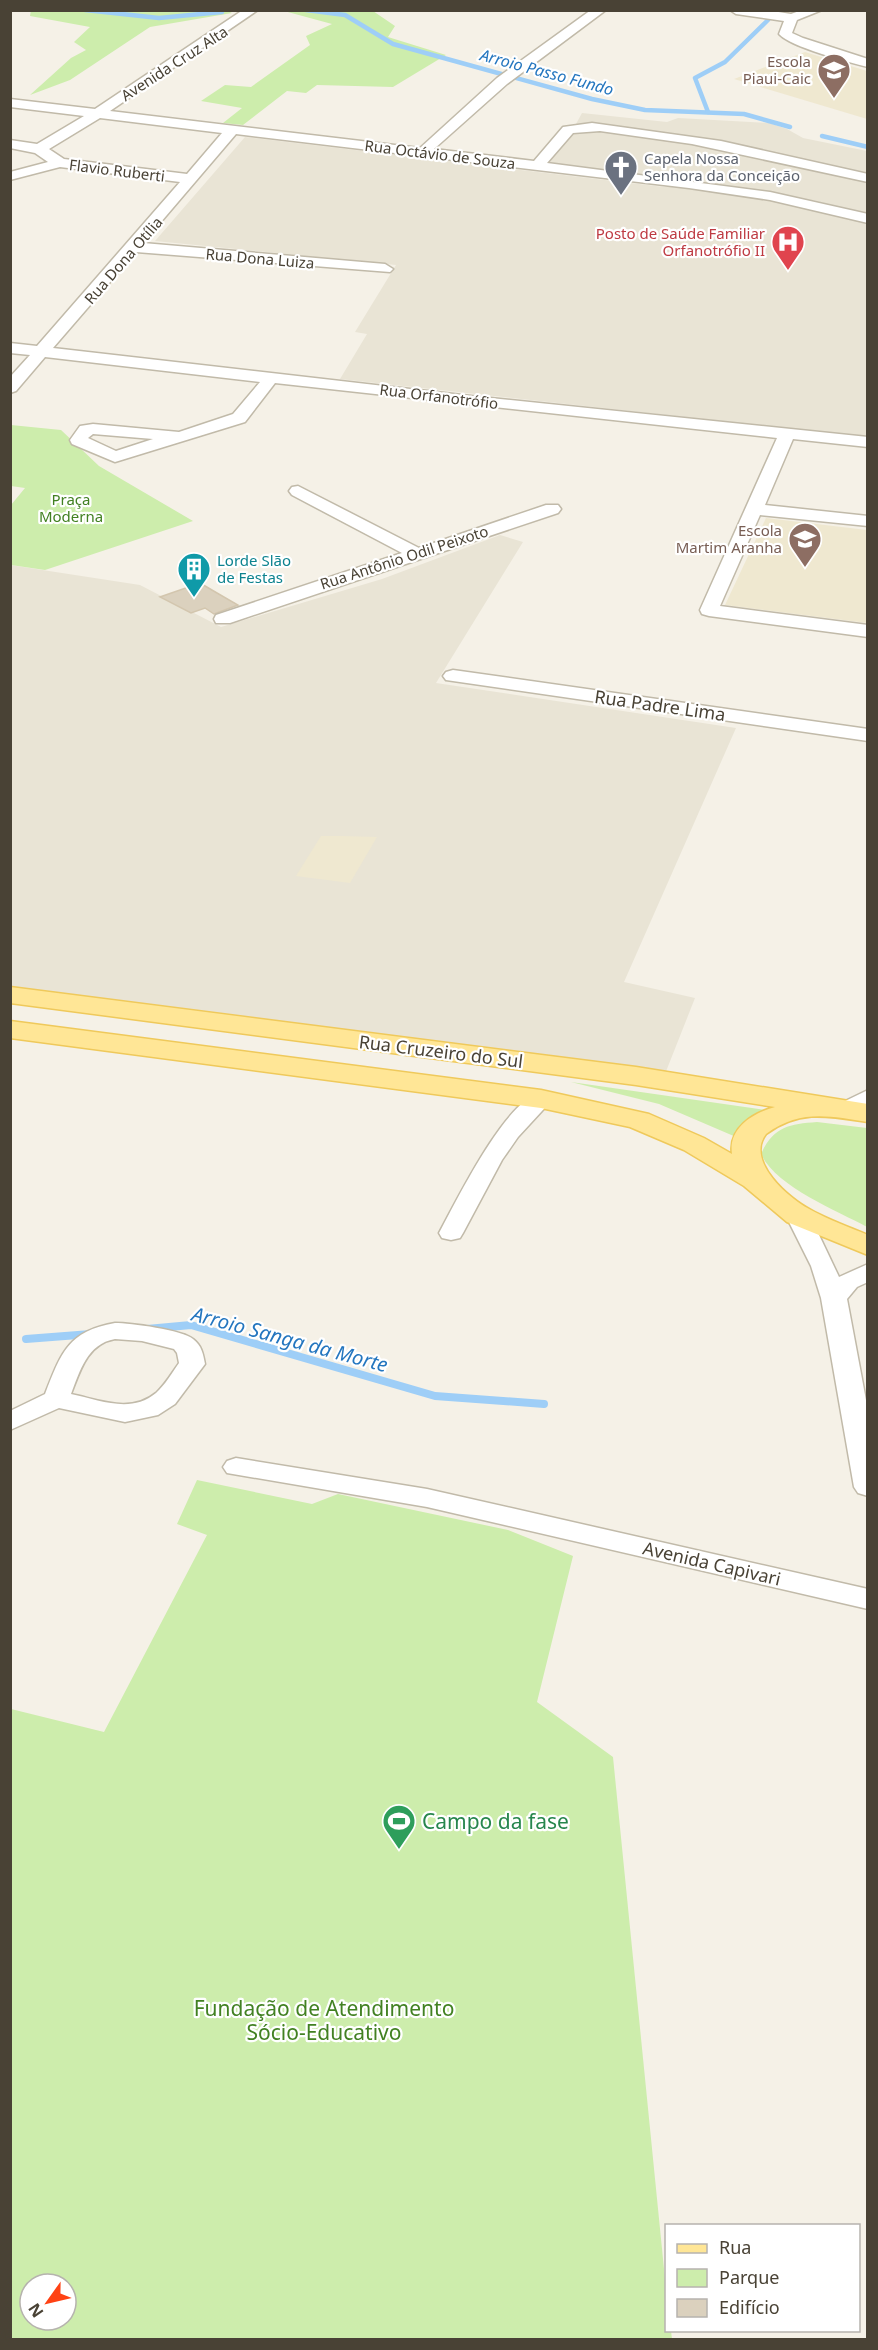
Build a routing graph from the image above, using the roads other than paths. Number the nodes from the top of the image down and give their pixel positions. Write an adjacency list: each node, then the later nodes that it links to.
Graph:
1 (252, 10): 8 (street, Avenida Cruz Alta)
2 (600, 10): 12 (street)
3 (736, 10): 5 (street)
4 (816, 10): 5 (street)
5 (792, 18): 6 (street)
6 (867, 63)
7 (10, 103): 8 (street, Rua Octávio de Souza)
8 (95, 115): 9 (street, Rua Octávio de Souza); 11 (street, Avenida Cruz Alta)
9 (233, 129): 12 (street, Rua Octávio de Souza); 17 (street, Rua Dona Otília)
10 (10, 144): 11 (street, Flavio Ruberti)
11 (39, 148): 13 (street, Flavio Ruberti)
12 (423, 152): 14 (street, Rua Octávio de Souza)
13 (60, 163): 15 (street); 17 (street, Flavio Ruberti)
14 (537, 166): 16 (street); 18 (street, Rua Octávio de Souza)
15 (10, 176)
16 (867, 178)
17 (192, 179): 19 (street, Rua Dona Otília)
18 (867, 219)
19 (135, 247): 20 (street, Rua Dona Luiza); 22 (street, Rua Dona Otília)
20 (385, 269)
21 (10, 348): 22 (street, Rua Orfanotrófio)
22 (43, 351): 23 (street, Rua Orfanotrófio); 24 (street, Rua Dona Otília)
23 (272, 377): 25 (street, Rua Orfanotrófio); 26 (street)
24 (10, 388)
25 (788, 432): 27 (street, Rua Orfanotrófio); 30 (street)
26 (183, 437): 26 (street)
27 (867, 442)
28 (298, 491): 32 (street)
29 (552, 509): 32 (street, Rua Antônio Odil Peixoto)
30 (756, 509): 31 (street); 34 (street)
31 (867, 521)
32 (415, 554): 33 (street, Rua Antônio Odil Peixoto)
33 (224, 619)
34 (867, 632)
35 (453, 676): 36 (street, Rua Padre Lima)
36 (867, 735)
37 (10, 995): 40 (main road, Rua Cruzeiro do Sul)
38 (10, 1029): 39 (main road, Rua Cruzeiro do Sul)
39 (541, 1099): 41 (main road, Rua Cruzeiro do Sul); 43 (street)
40 (861, 1107): 41 (main road)
41 (755, 1180): 42 (main road, Rua Cruzeiro do Sul)
42 (798, 1216): 44 (main road, Rua Cruzeiro do Sul); 46 (street)
43 (451, 1233)
44 (867, 1246)
45 (867, 1271): 46 (street)
46 (834, 1298): 50 (street)
47 (56, 1399): 47 (street); 48 (street)
48 (10, 1422)
49 (236, 1467): 51 (street, Avenida Capivari)
50 (867, 1487)
51 (867, 1599)

